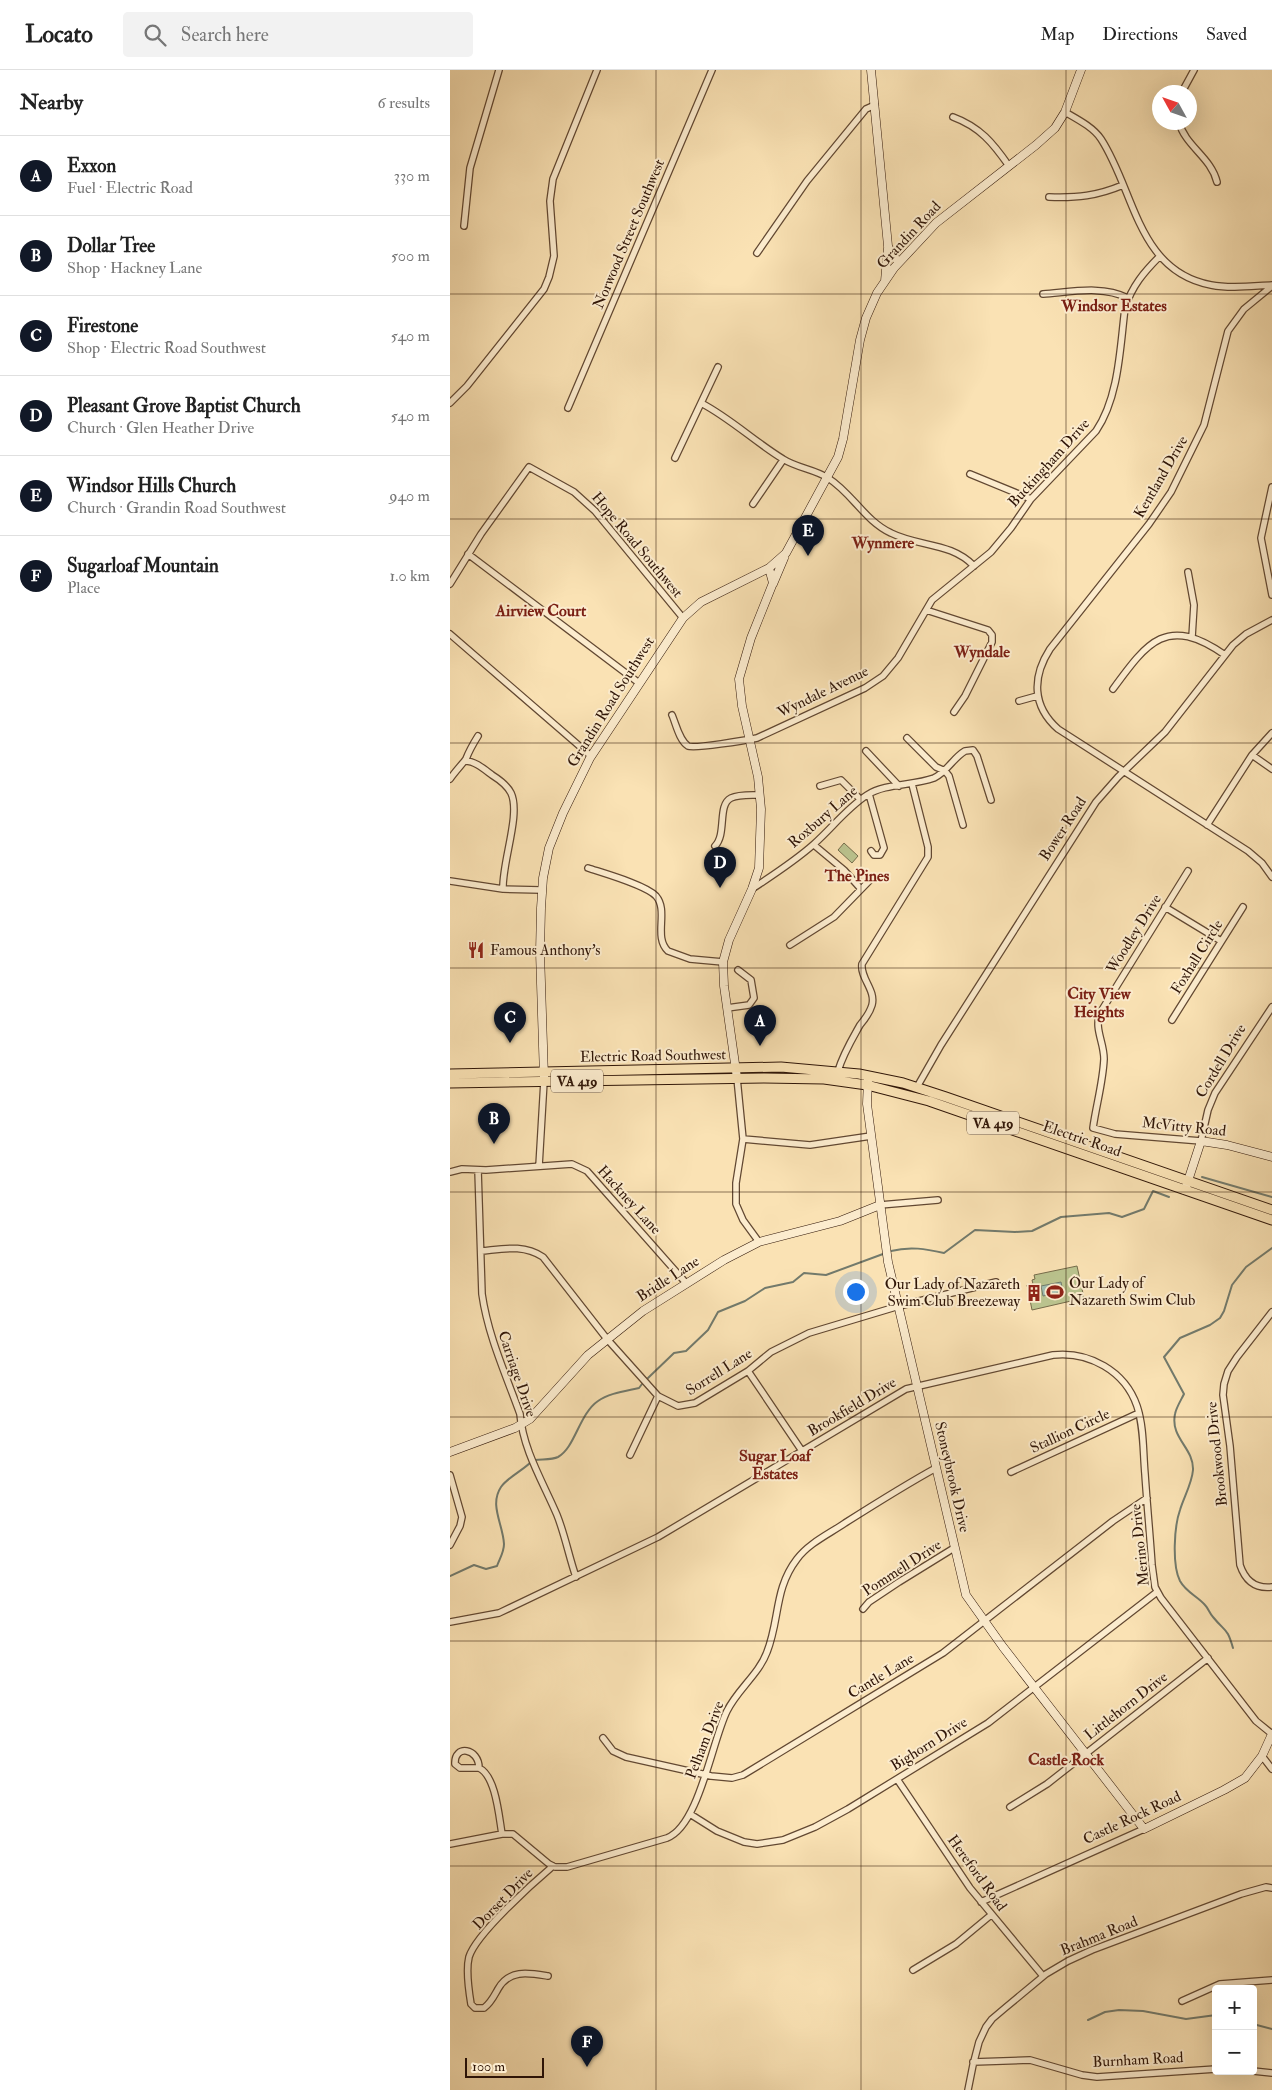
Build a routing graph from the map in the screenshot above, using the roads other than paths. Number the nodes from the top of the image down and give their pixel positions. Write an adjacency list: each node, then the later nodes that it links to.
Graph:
1 (499, 70): 16 (street)
2 (597, 70): 26 (street)
3 (712, 70): 28 (street, Norwood Street Southwest)
4 (871, 70): 8 (street)
5 (1081, 70): 9 (street, Grandin Road)
6 (1194, 70): 7 (street)
7 (1186, 85)
8 (875, 105): 17 (street); 18 (street)
9 (1065, 112): 12 (street, Grandin Road); 14 (street)
10 (953, 117): 12 (street)
11 (1181, 130): 13 (street)
12 (1009, 166): 20 (street, Grandin Road)
13 (1217, 182)
14 (1123, 184): 15 (street); 19 (street)
15 (1049, 197)
16 (464, 226)
17 (888, 246): 20 (street); 21 (street)
18 (757, 253)
19 (1160, 256): 22 (street); 24 (street, Buckingham Drive)
20 (899, 262): 21 (street, Grandin Road)
21 (885, 281): 32 (street, Grandin Road)
22 (1272, 285): 53 (street, Kentland Drive)
23 (1043, 294): 24 (street)
24 (1128, 298): 34 (street, Buckingham Drive)
25 (718, 367): 27 (street)
26 (450, 403)
27 (701, 403): 29 (street); 30 (street)
28 (568, 408)
29 (675, 458)
30 (783, 460): 32 (street); 35 (street)
31 (970, 474): 34 (street)
32 (828, 478): 36 (street, Grandin Road); 39 (street)
33 (1272, 488): 44 (street)
34 (1031, 499): 39 (street, Buckingham Drive)
35 (753, 504)
36 (791, 545): 37 (street, Grandin Road Southwest)
37 (786, 553): 40 (street, Grandin Road Southwest); 43 (street)
38 (468, 554): 42 (street); 46 (street, Hope Road Southwest); 51 (street)
39 (974, 566): 45 (street, Wyndale Avenue)
40 (769, 568): 43 (street); 46 (street, Grandin Road Southwest)
41 (1188, 572): 49 (street)
42 (450, 584)
43 (772, 586): 60 (street)
44 (1272, 594)
45 (926, 610): 55 (street); 60 (street, Wyndale Avenue)
46 (683, 618): 51 (street, Grandin Road Southwest)
47 (1272, 620): 50 (street, Bower Road)
48 (450, 634): 63 (street)
49 (1192, 637): 50 (street); 52 (street)
50 (1224, 655): 67 (street, Bower Road)
51 (639, 683): 63 (street, Grandin Road Southwest)
52 (1113, 689)
53 (1037, 696): 54 (street); 67 (street)
54 (1019, 701)
55 (954, 712)
56 (672, 715): 60 (street, Wyndale Avenue)
57 (1272, 733): 62 (street)
58 (478, 736): 64 (street)
59 (907, 738): 66 (street)
60 (750, 739): 73 (street)
61 (866, 751): 71 (street)
62 (1252, 755): 65 (street); 77 (street)
63 (591, 756): 88 (street, Grandin Road Southwest)
64 (465, 761): 68 (street); 86 (street)
65 (1272, 769)
66 (945, 771): 69 (street, Roxbury Lane); 75 (street, Roxbury Lane); 76 (street)
67 (1124, 772): 77 (street); 106 (street, Bower Road)
68 (450, 779)
69 (912, 784): 71 (street, Roxbury Lane); 99 (street)
70 (820, 786): 74 (street)
71 (899, 786): 72 (street, Roxbury Lane)
72 (869, 794): 74 (street, Roxbury Lane); 80 (street)
73 (760, 795): 79 (street); 89 (street)
74 (860, 800): 78 (street, Roxbury Lane)
75 (991, 800)
76 (963, 825)
77 (1207, 825): 83 (street)
78 (814, 845): 87 (street); 89 (street, Roxbury Lane)
79 (715, 846)
80 (871, 851)
81 (588, 868): 94 (street)
82 (1188, 871): 90 (street, Woodley Drive)
83 (1272, 877)
84 (872, 878): 87 (street)
85 (450, 881): 86 (street)
86 (502, 889): 88 (street)
87 (861, 889): 93 (street)
88 (541, 890): 102 (street, Grandin Road Southwest)
89 (752, 890): 94 (street)
90 (1165, 907): 92 (street); 107 (street, Woodley Drive)
91 (1243, 907): 92 (street, Foxhall Circle)
92 (1221, 942): 98 (street, Foxhall Circle)
93 (790, 945)
94 (723, 962): 96 (street)
95 (738, 970): 96 (street)
96 (727, 1008): 101 (street)
97 (1271, 1009): 110 (street, Cordell Drive)
98 (1172, 1020)
99 (838, 1071): 101 (main road, Electric Road / VA 419); 104 (main road, Electric Road / VA 419)
100 (450, 1074): 102 (main road, Electric Road Southwest / VA 419)
101 (737, 1074): 102 (main road, Electric Road Southwest / VA 419); 103 (main road, Electric Road / VA 419); 104 (main road, Electric Road / VA 419); 109 (street)
102 (544, 1076): 103 (main road, Electric Road Southwest / VA 419); 105 (main road, Electric Road Southwest / VA 419); 112 (street)
103 (703, 1079)
104 (867, 1080): 106 (main road, Electric Road / VA 419); 108 (street, Stoneybrook Drive); 115 (main road, Electric Road / VA 419)
105 (450, 1084)
106 (917, 1087): 115 (main road, Electric Road / VA 419)
107 (1092, 1128): 110 (street, McVitty Road)
108 (871, 1136): 109 (street); 117 (street, Stoneybrook Drive)
109 (742, 1139): 120 (street)
110 (1201, 1141): 111 (street, McVitty Road); 115 (street, Cordell Drive)
111 (1272, 1157)
112 (539, 1166): 113 (street, Hackney Lane); 123 (street, Hackney Lane)
113 (478, 1170): 114 (street, Hackney Lane); 121 (street, Carriage Drive)
114 (450, 1172)
115 (1187, 1185): 118 (main road, Electric Road / VA 419); 119 (main road, Electric Road / VA 419)
116 (938, 1200): 117 (street, Bridle Lane)
117 (880, 1205): 120 (street, Bridle Lane); 124 (street, Stoneybrook Drive)
118 (1272, 1210)
119 (1272, 1220)
120 (759, 1242): 123 (street, Bridle Lane)
121 (481, 1251): 126 (street, Sorrell Lane); 132 (street, Carriage Drive)
122 (996, 1282): 124 (street, Sorrell Lane)
123 (686, 1283): 126 (street, Bridle Lane)
124 (899, 1306): 128 (street, Sorrell Lane); 129 (street, Stoneybrook Drive)
125 (1272, 1312): 143 (street, Brookwood Drive)
126 (607, 1339): 130 (street, Sorrell Lane); 132 (street, Bridle Lane)
127 (1095, 1361): 129 (street, Brookfield Drive); 131 (street, Merino Drive)
128 (748, 1371): 130 (street, Sorrell Lane); 133 (street)
129 (918, 1386): 133 (street, Brookfield Drive); 136 (street, Stoneybrook Drive)
130 (658, 1396): 135 (street)
131 (1139, 1413): 137 (street, Stallion Circle); 139 (street, Merino Drive)
132 (521, 1425): 134 (street, Bridle Lane); 142 (street, Carriage Drive)
133 (802, 1451): 142 (street, Brookfield Drive)
134 (450, 1452)
135 (630, 1455)
136 (936, 1468): 141 (street, Stoneybrook Drive); 156 (street, Pelham Drive)
137 (1011, 1472)
138 (450, 1475): 140 (street)
139 (1147, 1498): 144 (street, Merino Drive); 147 (street, Cantle Lane)
140 (450, 1545)
141 (954, 1548): 145 (street, Pommell Drive); 147 (street, Stoneybrook Drive)
142 (576, 1577): 146 (street, Brookfield Drive)
143 (1272, 1587)
144 (1157, 1592): 148 (street, Merino Drive); 149 (street, Bighorn Drive)
145 (863, 1609)
146 (450, 1622)
147 (984, 1622): 149 (street, Stoneybrook Drive); 156 (street, Cantle Lane)
148 (1208, 1658): 150 (street, Merino Drive); 152 (street, Littlehorn Drive)
149 (1034, 1687): 152 (street, Stoneybrook Drive); 157 (street, Bighorn Drive)
150 (1272, 1734): 153 (street, Castle Rock Road)
151 (603, 1738): 156 (street, Cantle Lane)
152 (1086, 1754): 158 (street, Littlehorn Drive); 160 (street, Stoneybrook Drive)
153 (1262, 1756): 155 (street); 160 (street, Castle Rock Road)
154 (479, 1768): 161 (street)
155 (1272, 1769)
156 (705, 1775): 159 (street, Pelham Drive)
157 (897, 1779): 159 (street, Bighorn Drive); 165 (street, Hereford Road)
158 (1010, 1807)
159 (690, 1814): 163 (street, Pelham Drive)
160 (1144, 1829): 165 (street, Castle Rock Road)
161 (502, 1834): 162 (street); 163 (street)
162 (450, 1844)
163 (553, 1866): 168 (street, Dorset Drive)
164 (1272, 1888): 169 (street, Brahma Road)
165 (981, 1902): 166 (street, Hereford Road)
166 (992, 1915): 167 (street); 169 (street, Hereford Road)
167 (913, 1970)
168 (548, 1976)
169 (1043, 1976): 172 (street, Brahma Road)
170 (1272, 1980): 171 (street)
171 (1182, 2000)
172 (974, 2062): 173 (street, Burnham Road); 176 (street, Brahma Road)
173 (1212, 2069)
174 (1257, 2071): 175 (street)
175 (1272, 2073)
176 (968, 2090)

